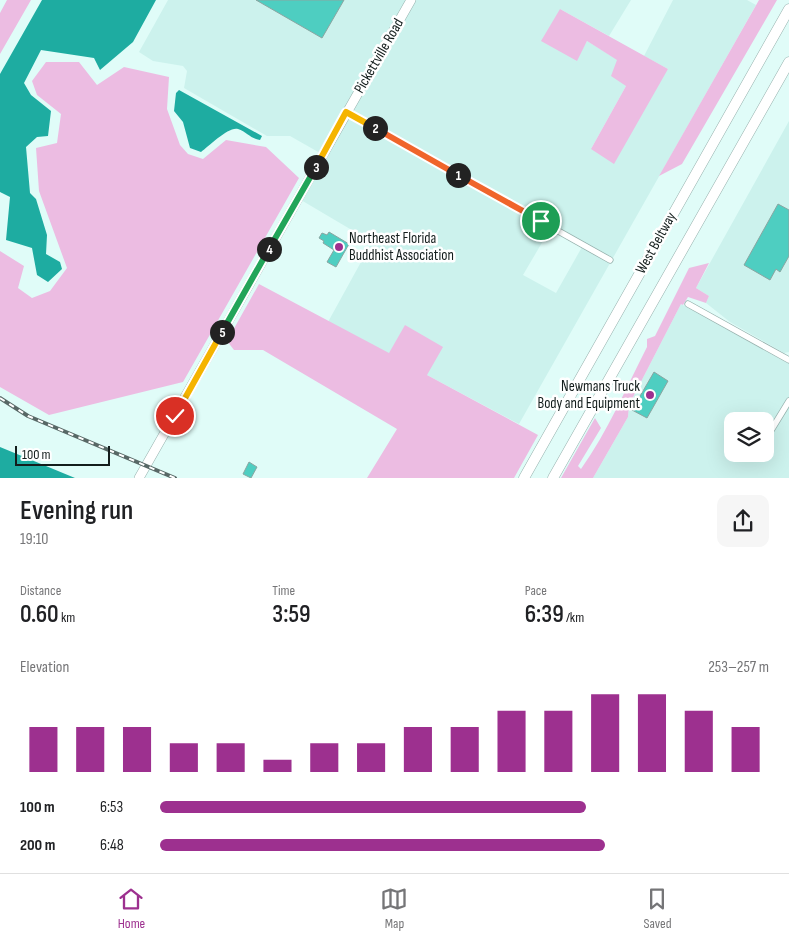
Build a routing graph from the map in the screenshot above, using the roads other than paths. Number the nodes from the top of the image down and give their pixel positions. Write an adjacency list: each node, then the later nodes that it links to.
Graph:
1 (411, 0): 4 (street, Pickettville Road)
2 (789, 9): 11 (highway, West Beltway)
3 (789, 62): 12 (highway, West Beltway)
4 (346, 112): 5 (street); 10 (street, Pickettville Road)
5 (610, 260)
6 (688, 304): 7 (street)
7 (789, 360)
8 (789, 401): 9 (street)
9 (774, 426)
10 (139, 478)
11 (524, 478)
12 (553, 478)

